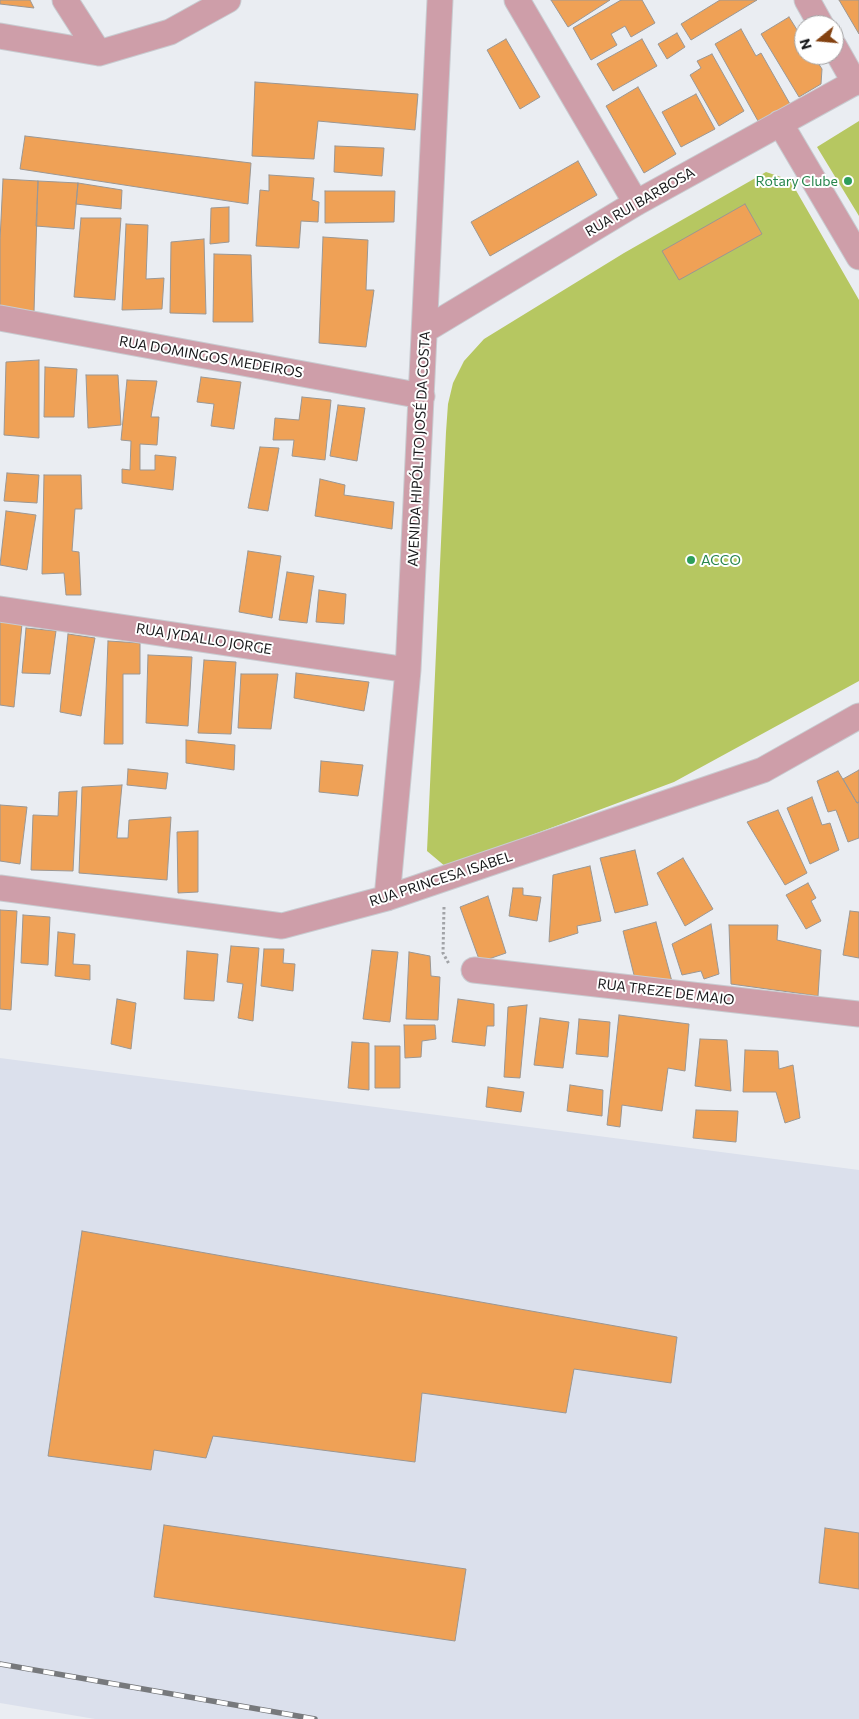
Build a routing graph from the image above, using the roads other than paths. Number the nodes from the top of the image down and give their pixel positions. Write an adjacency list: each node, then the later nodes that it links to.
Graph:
1 (65, 0): 8 (street)
2 (228, 0): 8 (street)
3 (440, 0): 15 (street, AVENIDA HIPÓLITO JOSÉ DA COSTA)
4 (517, 0): 12 (street)
5 (807, 0): 6 (street)
6 (816, 15)
7 (0, 36): 8 (street)
8 (99, 52)
9 (844, 62): 10 (street)
10 (857, 82): 11 (street, RUA RUI BARBOSA)
11 (780, 123): 12 (street, RUA RUI BARBOSA); 13 (street)
12 (636, 203): 15 (street, RUA RUI BARBOSA)
13 (859, 257)
14 (0, 318): 16 (street, RUA DOMINGOS MEDEIROS)
15 (425, 330): 16 (street, AVENIDA HIPÓLITO JOSÉ DA COSTA)
16 (422, 396): 18 (street, AVENIDA HIPÓLITO JOSÉ DA COSTA)
17 (0, 609): 18 (street, RUA JYDALLO JORGE)
18 (408, 670): 21 (street, AVENIDA HIPÓLITO JOSÉ DA COSTA)
19 (859, 716): 21 (street, RUA PRINCESA ISABEL)
20 (0, 888): 21 (street, RUA PRINCESA ISABEL)
21 (387, 898)
22 (474, 970): 23 (street, RUA TREZE DE MAIO)
23 (859, 1014)

